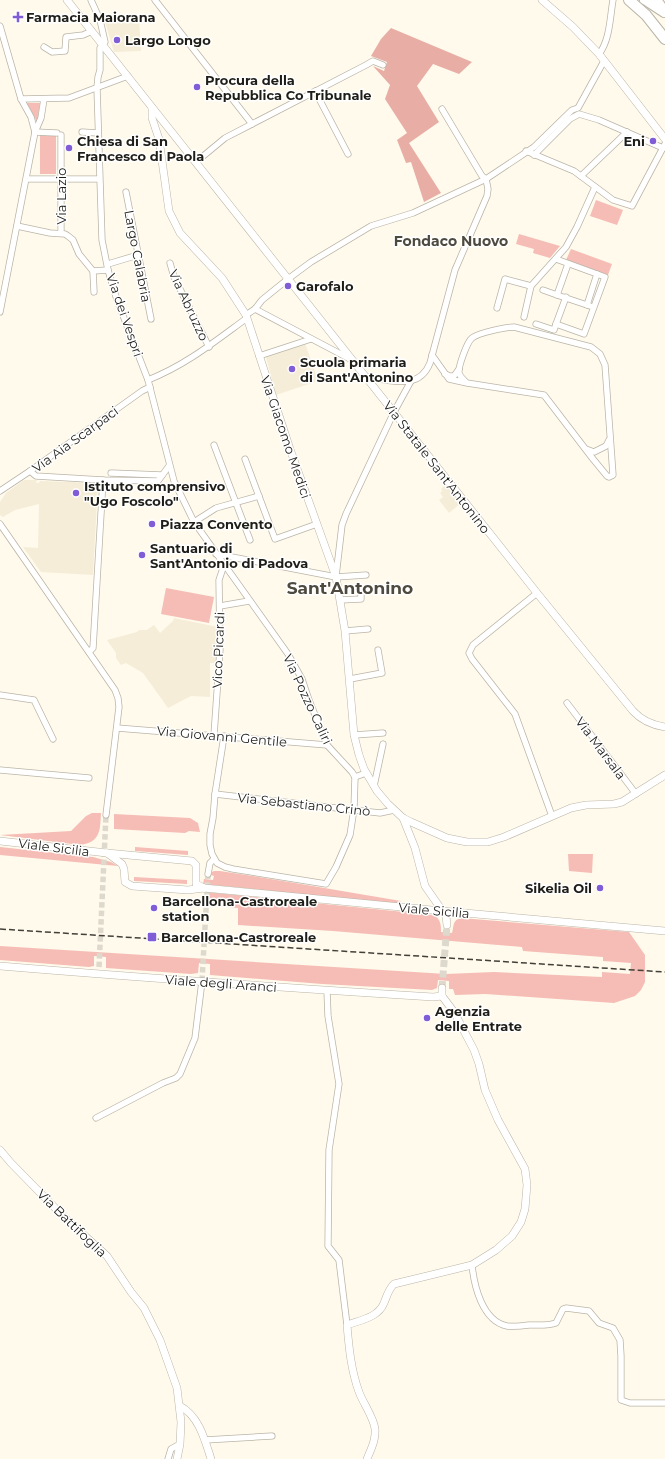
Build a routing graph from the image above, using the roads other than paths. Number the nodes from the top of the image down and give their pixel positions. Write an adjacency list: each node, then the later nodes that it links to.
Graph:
1 (67, 0): 11 (street)
2 (91, 0): 13 (street)
3 (155, 0): 25 (street)
4 (542, 0): 15 (street)
5 (613, 0): 15 (street)
6 (629, 0): 12 (highway)
7 (644, 0): 9 (main road)
8 (656, 0): 9 (highway)
9 (665, 13)
10 (0, 26): 21 (street)
11 (91, 29): 13 (street); 14 (street)
12 (665, 39)
13 (103, 45): 18 (street, Via Statale Sant'Antonino); 19 (street, Via dei Vespri)
14 (44, 47)
15 (599, 54): 16 (street)
16 (604, 61): 30 (street); 32 (street)
17 (383, 65): 20 (street)
18 (128, 76): 19 (street); 23 (street, Via Statale Sant'Antonino)
19 (97, 88): 22 (street); 29 (street, Via dei Vespri)
20 (315, 91): 25 (street); 33 (street)
21 (21, 99): 22 (street); 26 (street)
22 (44, 99): 26 (street)
23 (152, 108): 35 (street, Via Statale Sant'Antonino); 64 (street, Via Giacomo Medici)
24 (442, 109): 40 (street)
25 (252, 124): 35 (street)
26 (35, 132): 37 (street); 38 (street, Via Lazio)
27 (82, 132): 29 (street)
28 (627, 132): 31 (street); 34 (street); 36 (street)
29 (98, 133): 39 (street, Via dei Vespri)
30 (665, 139)
31 (664, 146): 41 (street)
32 (526, 151): 34 (street); 40 (street)
33 (348, 154)
34 (534, 155): 36 (street)
35 (196, 162): 53 (street, Via Statale Sant'Antonino)
36 (581, 176): 41 (street)
37 (27, 179): 38 (street); 43 (street)
38 (61, 179): 39 (street); 44 (street, Via Lazio)
39 (100, 179): 48 (street, Via dei Vespri)
40 (486, 179): 53 (street); 71 (street)
41 (595, 187): 46 (street)
42 (126, 192): 45 (street, Largo Calabria)
43 (17, 226): 44 (street); 63 (street)
44 (61, 233): 51 (street)
45 (138, 255): 48 (street); 66 (street, Largo Calabria)
46 (556, 259): 49 (street); 54 (street)
47 (170, 263): 70 (street, Via Abruzzo)
48 (108, 264): 50 (street, Via dei Vespri)
49 (568, 264): 52 (street); 57 (street)
50 (108, 270): 51 (street); 77 (street, Via dei Vespri)
51 (93, 271): 56 (street)
52 (597, 274): 59 (street); 60 (street)
53 (288, 279): 62 (street); 73 (street, Via Statale Sant'Antonino)
54 (531, 286): 61 (street); 65 (street)
55 (543, 290): 57 (street)
56 (94, 292)
57 (557, 295): 58 (street)
58 (566, 297): 59 (street); 68 (street)
59 (586, 304): 60 (street)
60 (594, 307): 68 (street)
61 (497, 308)
62 (255, 309): 64 (street); 69 (street)
63 (0, 312)
64 (246, 316): 70 (street); 72 (street, Via Giacomo Medici)
65 (524, 317)
66 (151, 319)
67 (536, 324): 68 (street)
68 (556, 324)
69 (311, 339): 72 (street); 73 (street)
70 (209, 347): 77 (street)
71 (432, 355): 75 (street); 78 (street)
72 (259, 356): 100 (street, Via Giacomo Medici)
73 (354, 361): 76 (street, Via Statale Sant'Antonino)
74 (459, 369): 75 (street); 79 (street); 82 (street)
75 (444, 372): 79 (street)
76 (367, 377): 78 (street); 81 (street, Via Statale Sant'Antonino)
77 (148, 380): 80 (street, Via dei Vespri)
78 (411, 381): 81 (street)
79 (467, 383): 84 (street)
80 (150, 387): 90 (street, Via dei Vespri); 91 (street, Via Aia Scarpaci)
81 (394, 412): 105 (street); 107 (street, Via Statale Sant'Antonino)
82 (610, 437): 85 (street); 87 (street)
83 (214, 445): 97 (street)
84 (583, 446): 86 (street); 88 (street)
85 (604, 447): 86 (street); 87 (street)
86 (594, 452): 88 (street)
87 (612, 456): 88 (street)
88 (593, 459)
89 (245, 460): 96 (street)
90 (169, 466): 93 (street); 98 (street)
91 (30, 471): 94 (street); 95 (street, Via Aia Scarpaci)
92 (111, 473): 93 (street)
93 (162, 476): 94 (street)
94 (103, 480): 114 (street)
95 (0, 491)
96 (259, 496): 97 (street); 100 (street)
97 (236, 503): 98 (street); 101 (street)
98 (194, 522): 102 (street)
99 (0, 524): 114 (street)
100 (317, 524): 105 (street, Via Giacomo Medici)
101 (250, 540)
102 (216, 554): 103 (street, Via Pozzo Caliri); 105 (street)
103 (224, 565): 109 (street, Via Pozzo Caliri); 110 (street, Vico Picardi)
104 (366, 575): 105 (street)
105 (336, 577): 108 (street, Via Giacomo Medici)
106 (361, 588): 108 (street)
107 (537, 593): 118 (street, Via Statale Sant'Antonino); 138 (street)
108 (340, 600): 112 (street, Via Giacomo Medici)
109 (249, 601): 110 (street); 126 (street, Via Pozzo Caliri)
110 (220, 606): 121 (street, Vico Picardi)
111 (368, 628): 112 (street)
112 (345, 631): 115 (street, Via Giacomo Medici)
113 (378, 650): 115 (street)
114 (89, 652): 119 (street)
115 (350, 679): 122 (street, Via Giacomo Medici)
116 (0, 696): 124 (street)
117 (567, 703): 134 (street, Via Marsala)
118 (665, 727)
119 (117, 728): 121 (street, Via Giovanni Gentile); 137 (street)
120 (383, 733): 122 (street)
121 (214, 735): 123 (street, Via Giovanni Gentile)
122 (354, 735): 128 (street, Via Giacomo Medici)
123 (224, 736): 126 (street, Via Giovanni Gentile); 133 (street)
124 (53, 739)
125 (383, 744): 132 (street)
126 (327, 745): 130 (street, Via Pozzo Caliri)
127 (0, 770): 131 (street)
128 (366, 773): 130 (street); 132 (street, Via Giacomo Medici)
129 (665, 776): 134 (street, Via Giacomo Medici)
130 (355, 777): 135 (street)
131 (89, 778)
132 (374, 786): 136 (street, Via Giacomo Medici)
133 (215, 794): 135 (street, Via Sebastiano Crinò); 142 (street)
134 (636, 794): 138 (street, Via Giacomo Medici)
135 (354, 810): 136 (street, Via Sebastiano Crinò); 142 (street)
136 (394, 810): 139 (street, Via Giacomo Medici)
137 (106, 814)
138 (552, 816): 139 (street, Via Giacomo Medici)
139 (403, 818): 147 (street)
140 (0, 841): 141 (street, Viale Sicilia)
141 (107, 853): 144 (street, Viale Sicilia); 146 (street, Viale Sicilia)
142 (214, 859): 143 (street)
143 (208, 874)
144 (196, 882): 145 (street); 146 (street)
145 (204, 888): 146 (street, Viale Sicilia); 147 (street, Viale Sicilia)
146 (190, 890)
147 (442, 911): 148 (street); 149 (street, Viale Sicilia)
148 (447, 925)
149 (665, 931)
150 (0, 966): 151 (street, Viale degli Aranci)
151 (202, 981): 153 (street, Viale degli Aranci); 155 (street)
152 (442, 988): 154 (street)
153 (327, 991): 154 (street, Viale degli Aranci); 158 (street)
154 (442, 996): 157 (street)
155 (96, 1118)
156 (0, 1150): 160 (street, Via Battifoglia)
157 (472, 1265): 158 (street); 159 (street)
158 (347, 1324): 167 (street)
159 (665, 1403)
160 (180, 1406): 162 (street); 163 (street, Via Battifoglia)
161 (272, 1436): 162 (street)
162 (205, 1440): 166 (street)
163 (180, 1444): 164 (street); 165 (street, Via Battifoglia)
164 (168, 1459)
165 (178, 1459)
166 (211, 1459)
167 (367, 1459)

